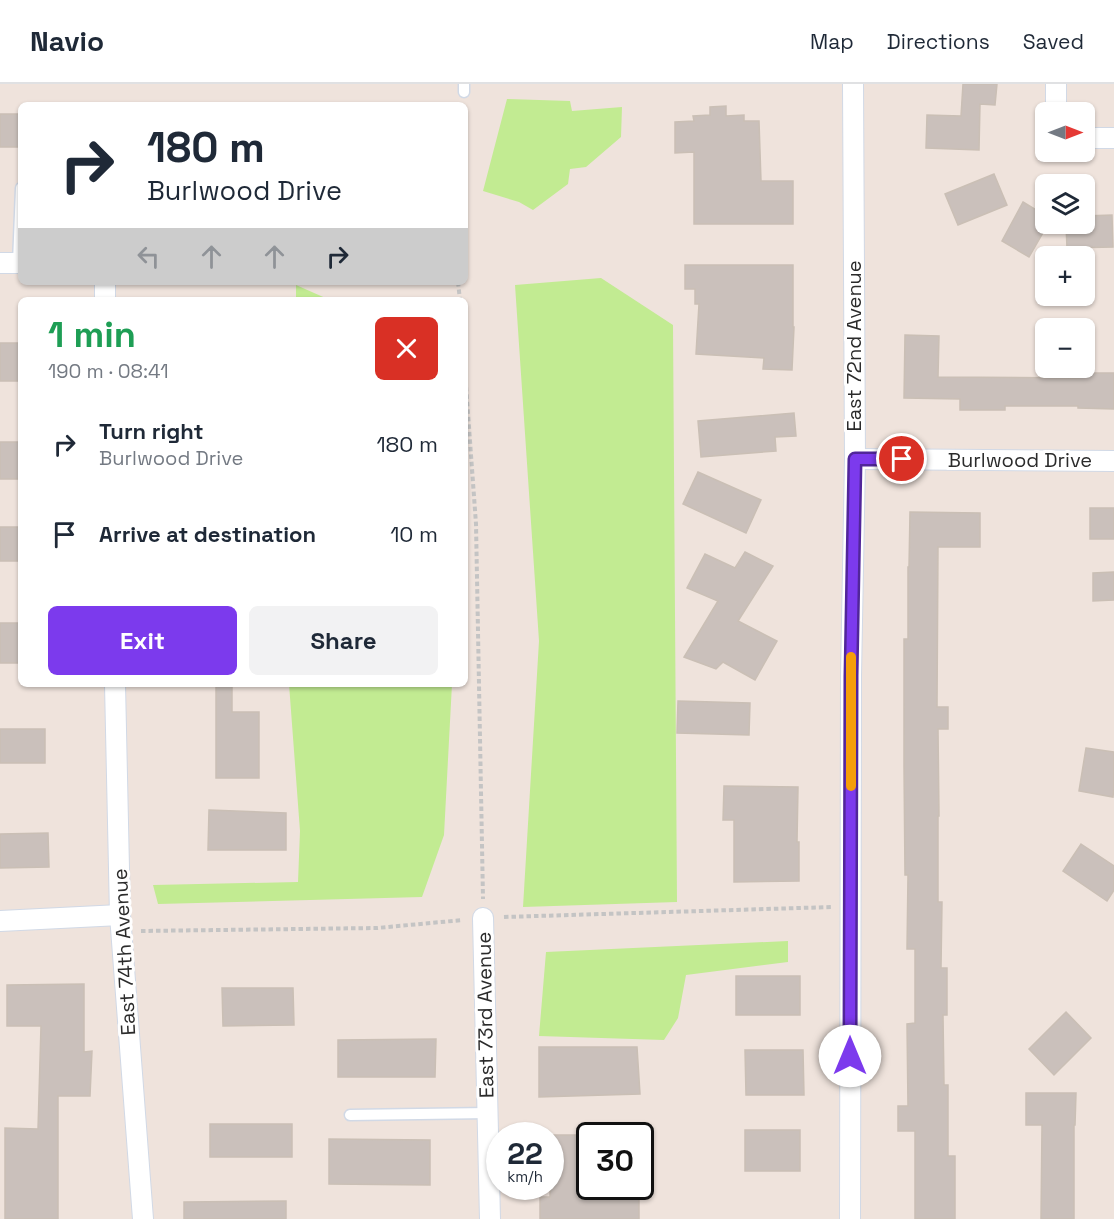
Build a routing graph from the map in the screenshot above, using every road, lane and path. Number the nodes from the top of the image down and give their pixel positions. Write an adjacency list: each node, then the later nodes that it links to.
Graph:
1 (853, 84): 9 (street, East 72nd Avenue)
2 (1056, 84): 3 (street)
3 (1056, 102)
4 (1095, 138): 5 (street)
5 (1114, 138)
6 (18, 217): 7 (lane)
7 (13, 263)
8 (468, 413): 13 (path)
9 (855, 459): 10 (street, Burlwood Drive); 19 (street, East 72nd Avenue)
10 (1114, 461)
11 (115, 687): 12 (street, East 74th Avenue)
12 (120, 915): 14 (street); 17 (street, East 74th Avenue)
13 (483, 918): 15 (street, East 73rd Avenue)
14 (0, 921)
15 (488, 1113): 16 (lane); 18 (street, East 73rd Avenue)
16 (350, 1115)
17 (143, 1219)
18 (490, 1219)
19 (850, 1219)

